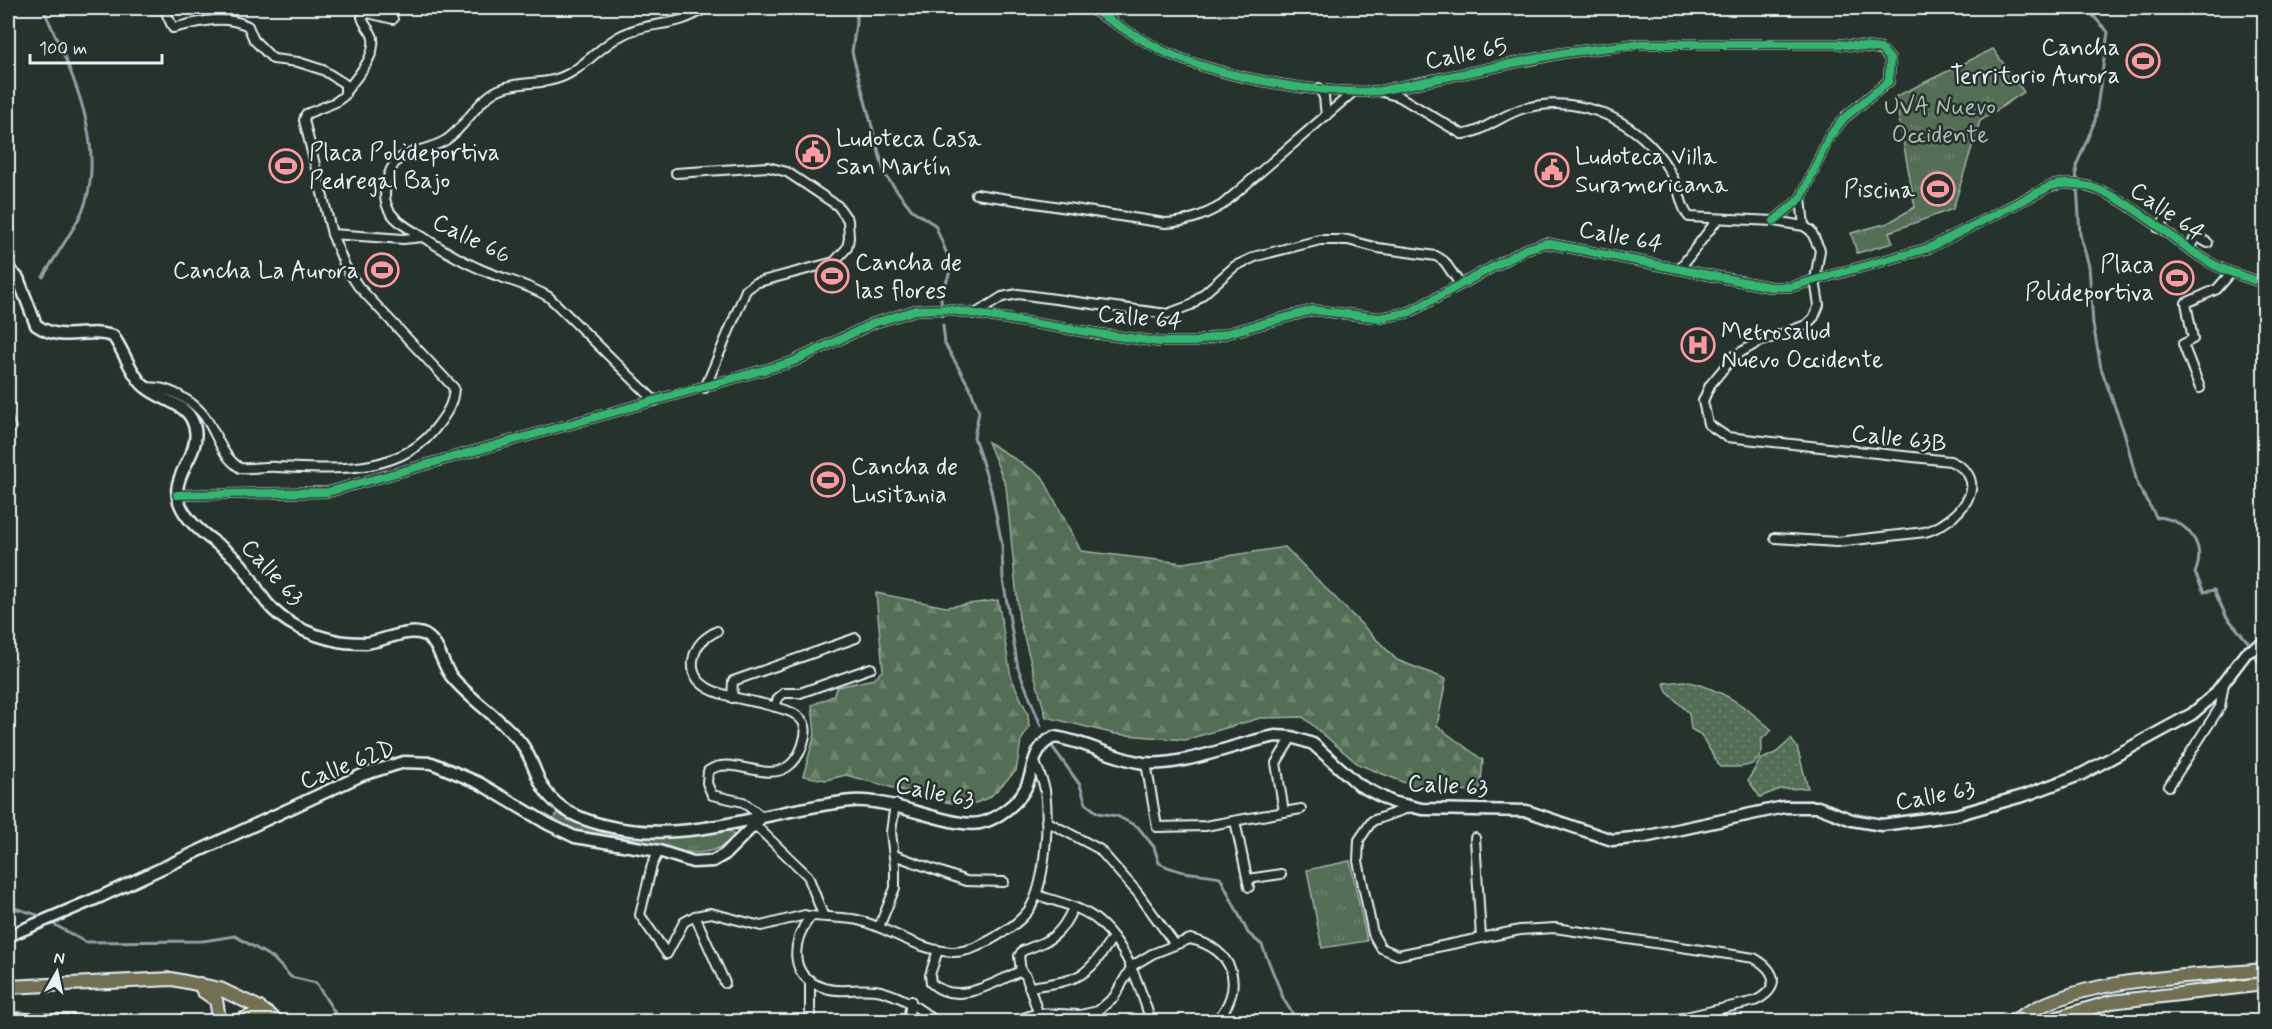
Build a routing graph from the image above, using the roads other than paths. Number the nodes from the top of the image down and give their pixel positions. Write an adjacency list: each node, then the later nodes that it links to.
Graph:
1 (164, 8): 6 (street)
2 (705, 8): 19 (street, Calle 66)
3 (1089, 8): 5 (street, Calle 65)
4 (393, 19): 6 (street)
5 (1319, 88): 8 (street, Calle 65); 9 (street)
6 (347, 90): 18 (street)
7 (1379, 91): 8 (street, Calle 65); 12 (street, Calle 65); 14 (street)
8 (1352, 93): 9 (street)
9 (1326, 116): 11 (street)
10 (676, 173): 30 (street)
11 (976, 194)
12 (1801, 198): 15 (street); 16 (street)
13 (2168, 216): 17 (street)
14 (1717, 220): 15 (street); 22 (street)
15 (1774, 221): 16 (street)
16 (1804, 226): 25 (street)
17 (2158, 228): 21 (street, Calle 64); 25 (street, Calle 64)
18 (332, 234): 19 (street); 29 (street)
19 (423, 237): 32 (street, Calle 66)
20 (2208, 243): 21 (street)
21 (2189, 249): 24 (street, Calle 64)
22 (1681, 267): 25 (street, Calle 64); 26 (street, Calle 64)
23 (8, 268): 29 (main road)
24 (2230, 274): 27 (street, Calle 64); 31 (street)
25 (1815, 280): 34 (street, Calle 63B)
26 (1460, 284): 28 (street, Calle 64); 28 (street)
27 (2265, 284)
28 (975, 314): 30 (street, Calle 64)
29 (144, 387): 33 (main road)
30 (705, 388): 32 (street, Calle 64)
31 (2200, 388)
32 (655, 402): 33 (street, Calle 64)
33 (177, 495): 50 (main road, Calle 63)
34 (1775, 538)
35 (717, 631): 40 (street)
36 (856, 638): 40 (street)
37 (2262, 644): 39 (main road, Calle 63)
38 (871, 668): 41 (street)
39 (2224, 681): 45 (street); 47 (main road, Calle 63)
40 (732, 698): 41 (street)
41 (775, 707): 50 (street)
42 (1292, 737): 44 (main road, Calle 63); 47 (main road, Calle 63); 49 (street)
43 (1034, 759): 44 (main road, Calle 63); 46 (main road, Calle 63); 51 (street)
44 (1146, 763): 52 (street)
45 (2169, 786)
46 (895, 804): 50 (main road, Calle 63); 55 (street)
47 (1411, 807): 66 (street)
48 (1301, 809): 49 (street)
49 (1284, 812): 52 (street)
50 (758, 821): 54 (main road, Calle 62D); 60 (street)
51 (1046, 821): 58 (street); 67 (street)
52 (1235, 821): 56 (street)
53 (1475, 838): 66 (street)
54 (659, 851): 61 (street); 64 (main road, Calle 62D)
55 (894, 855): 57 (street); 63 (street)
56 (1281, 874)
57 (1004, 882)
58 (1037, 895): 59 (street); 68 (street)
59 (1073, 908): 65 (street); 71 (street)
60 (823, 915): 62 (street); 63 (street)
61 (695, 916): 62 (street); 74 (street)
62 (810, 917): 72 (street)
63 (879, 927): 68 (street)
64 (8, 936)
65 (1112, 938): 69 (street); 77 (street)
66 (1481, 938): 80 (street)
67 (1174, 943): 69 (street); 95 (street)
68 (938, 950): 71 (street)
69 (1132, 966): 79 (street); 94 (street)
70 (2265, 970): 97 (highway)
71 (1021, 971): 77 (street)
72 (810, 980): 78 (street); 89 (street)
73 (200, 983): 76 (highway); 85 (highway); 88 (highway)
74 (725, 983)
75 (2265, 984): 98 (highway)
76 (8, 985)
77 (1029, 987): 79 (street)
78 (911, 1001): 90 (street); 91 (street)
79 (1038, 1012): 92 (street); 93 (street)
80 (1696, 1018): 96 (street)
81 (8, 1019): 82 (highway)
82 (74, 1022)
83 (89, 1022): 84 (highway)
84 (136, 1022)
85 (213, 1022)
86 (235, 1022): 87 (highway)
87 (266, 1022)
88 (279, 1022)
89 (810, 1022)
90 (908, 1022)
91 (937, 1022)
92 (1012, 1022)
93 (1041, 1022)
94 (1152, 1022)
95 (1215, 1022)
96 (1664, 1022)
97 (2012, 1022)
98 (2044, 1022)

